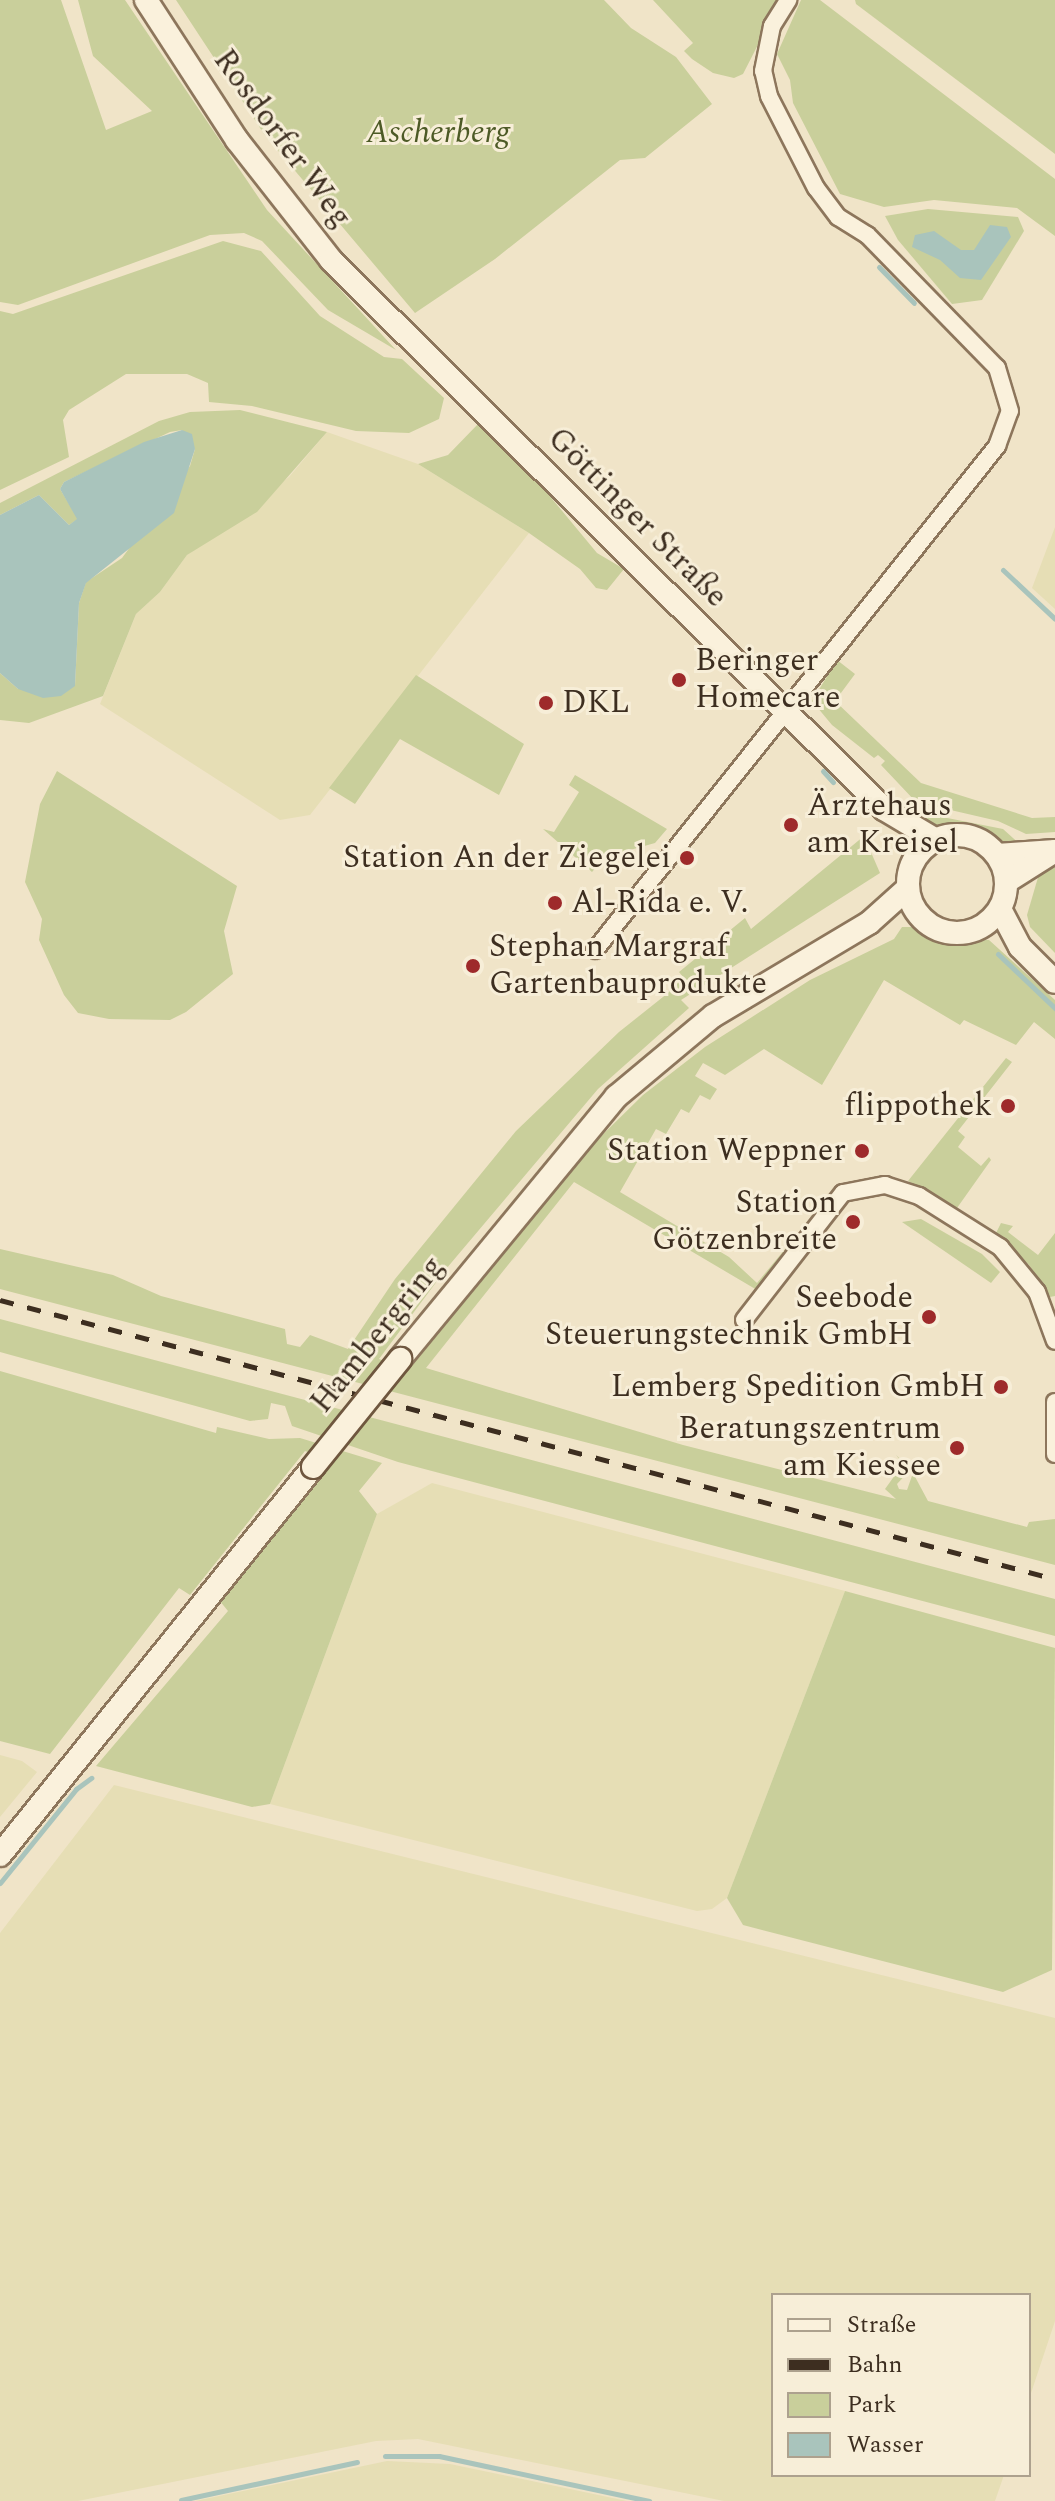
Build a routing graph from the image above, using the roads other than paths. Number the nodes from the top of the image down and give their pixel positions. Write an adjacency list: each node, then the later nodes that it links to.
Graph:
1 (146, 0): 3 (main road, Rosdorfer Weg)
2 (788, 0): 4 (street)
3 (378, 308): 4 (main road, Göttinger Straße)
4 (786, 713): 5 (main road, Göttinger Straße); 17 (street)
5 (884, 809): 6 (main road, Göttinger Straße); 9 (main road, Göttinger Straße)
6 (936, 840): 8 (main road); 9 (main road)
7 (1055, 851): 8 (main road); 10 (main road)
8 (997, 855): 10 (main road)
9 (914, 859): 11 (main road)
10 (1006, 882): 12 (main road)
11 (908, 888): 13 (main road); 14 (main road, Hambergring)
12 (1000, 909): 15 (main road); 16 (main road)
13 (919, 916): 14 (main road, Hambergring); 15 (main road)
14 (869, 923): 23 (main road, Hambergring, bridge)
15 (979, 928): 16 (main road)
16 (1020, 947): 18 (main road)
17 (595, 950)
18 (1055, 982)
19 (744, 1320): 20 (street)
20 (1055, 1341)
21 (1055, 1402): 22 (street)
22 (1055, 1454)
23 (0, 1855)

